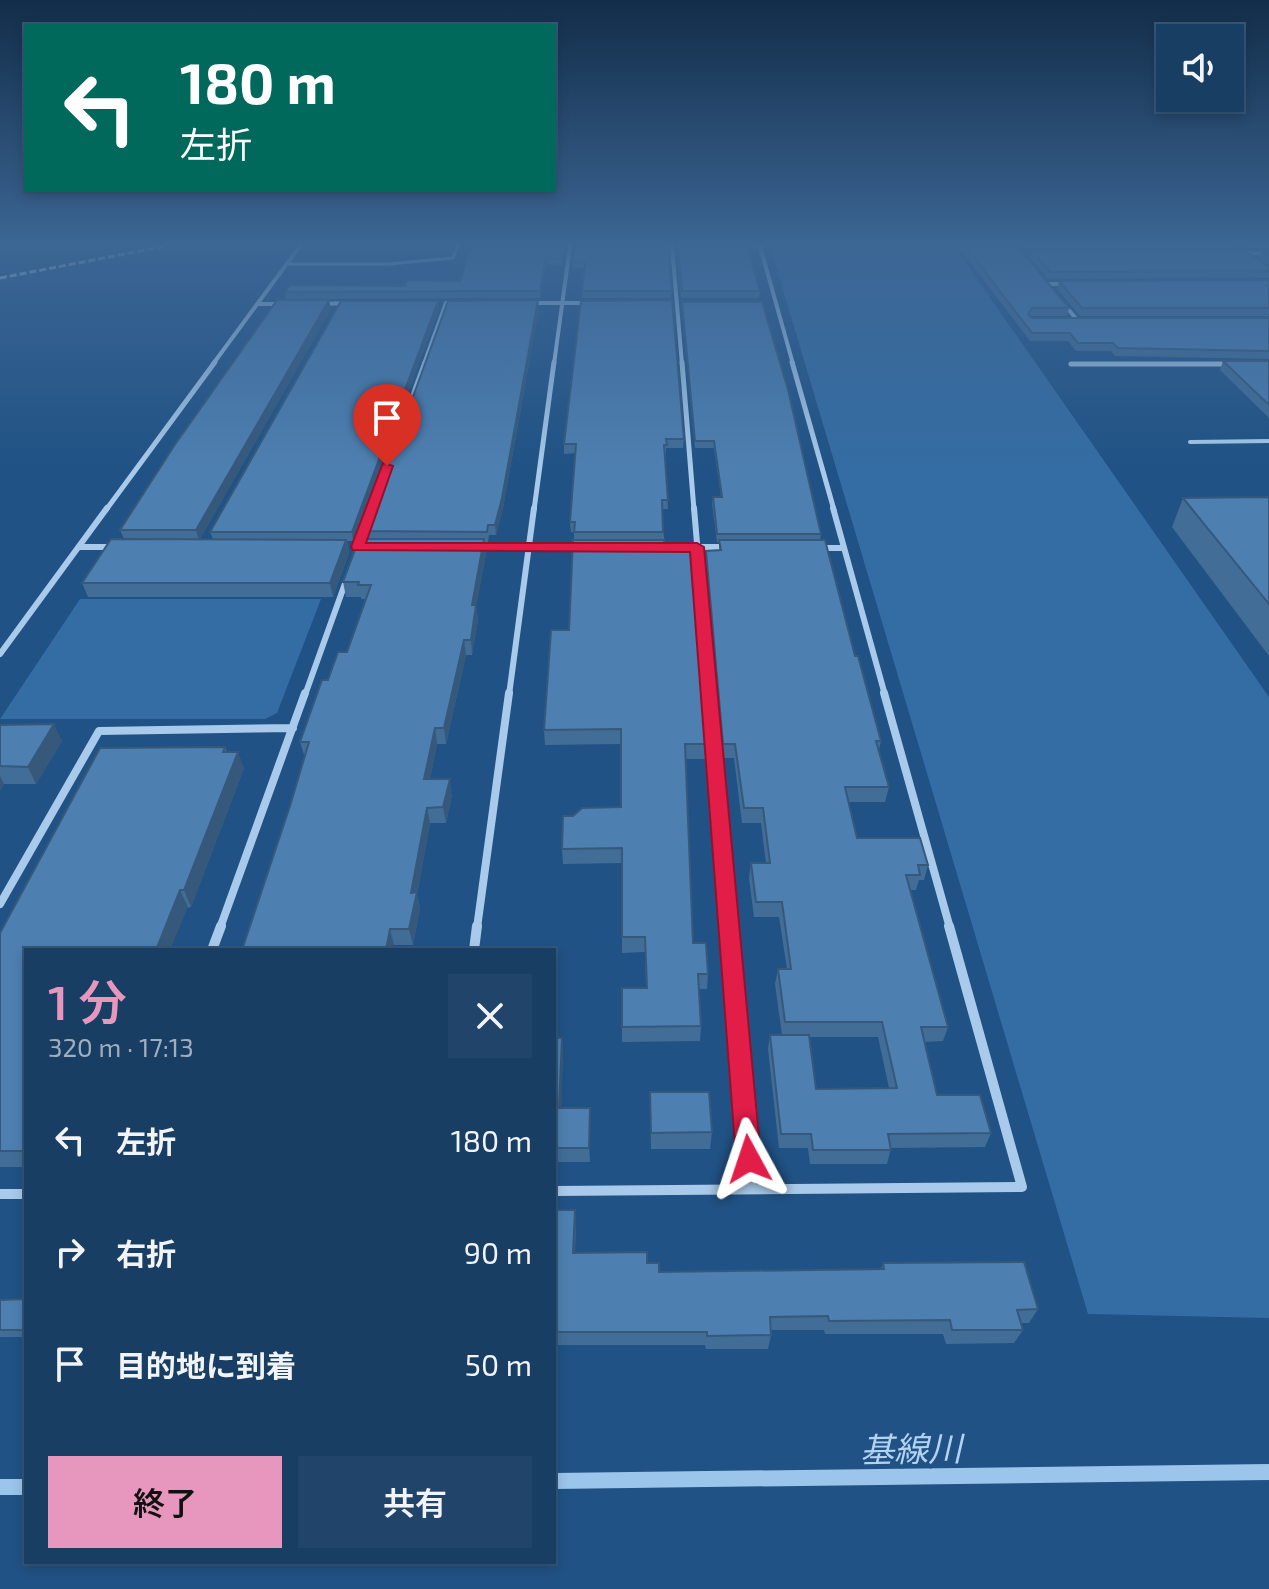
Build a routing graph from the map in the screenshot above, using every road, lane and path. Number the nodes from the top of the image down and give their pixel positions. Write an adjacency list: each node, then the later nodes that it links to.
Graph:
1 (246, 320): 12 (street)
2 (440, 320): 15 (street)
3 (560, 320): 18 (street)
4 (677, 320): 21 (street)
5 (780, 320): 24 (street)
6 (1077, 320): 7 (street)
7 (1062, 321)
8 (1071, 364): 9 (street)
9 (1238, 364)
10 (1269, 441): 11 (lane)
11 (1190, 442)
12 (79, 547): 13 (street); 25 (street)
13 (126, 547)
14 (342, 547): 15 (street)
15 (358, 547): 16 (street); 26 (street)
16 (373, 547)
17 (467, 547): 18 (street)
18 (529, 547): 19 (street); 29 (street)
19 (590, 547)
20 (651, 547): 21 (street)
21 (697, 547): 22 (street); 30 (street)
22 (741, 547)
23 (800, 548): 24 (street)
24 (844, 548): 30 (street)
25 (0, 654)
26 (293, 728): 27 (street); 28 (street)
27 (0, 904)
28 (213, 948)
29 (474, 948)
30 (751, 1189): 31 (street)
31 (556, 1191)
32 (0, 1194): 33 (street)
33 (24, 1194)

